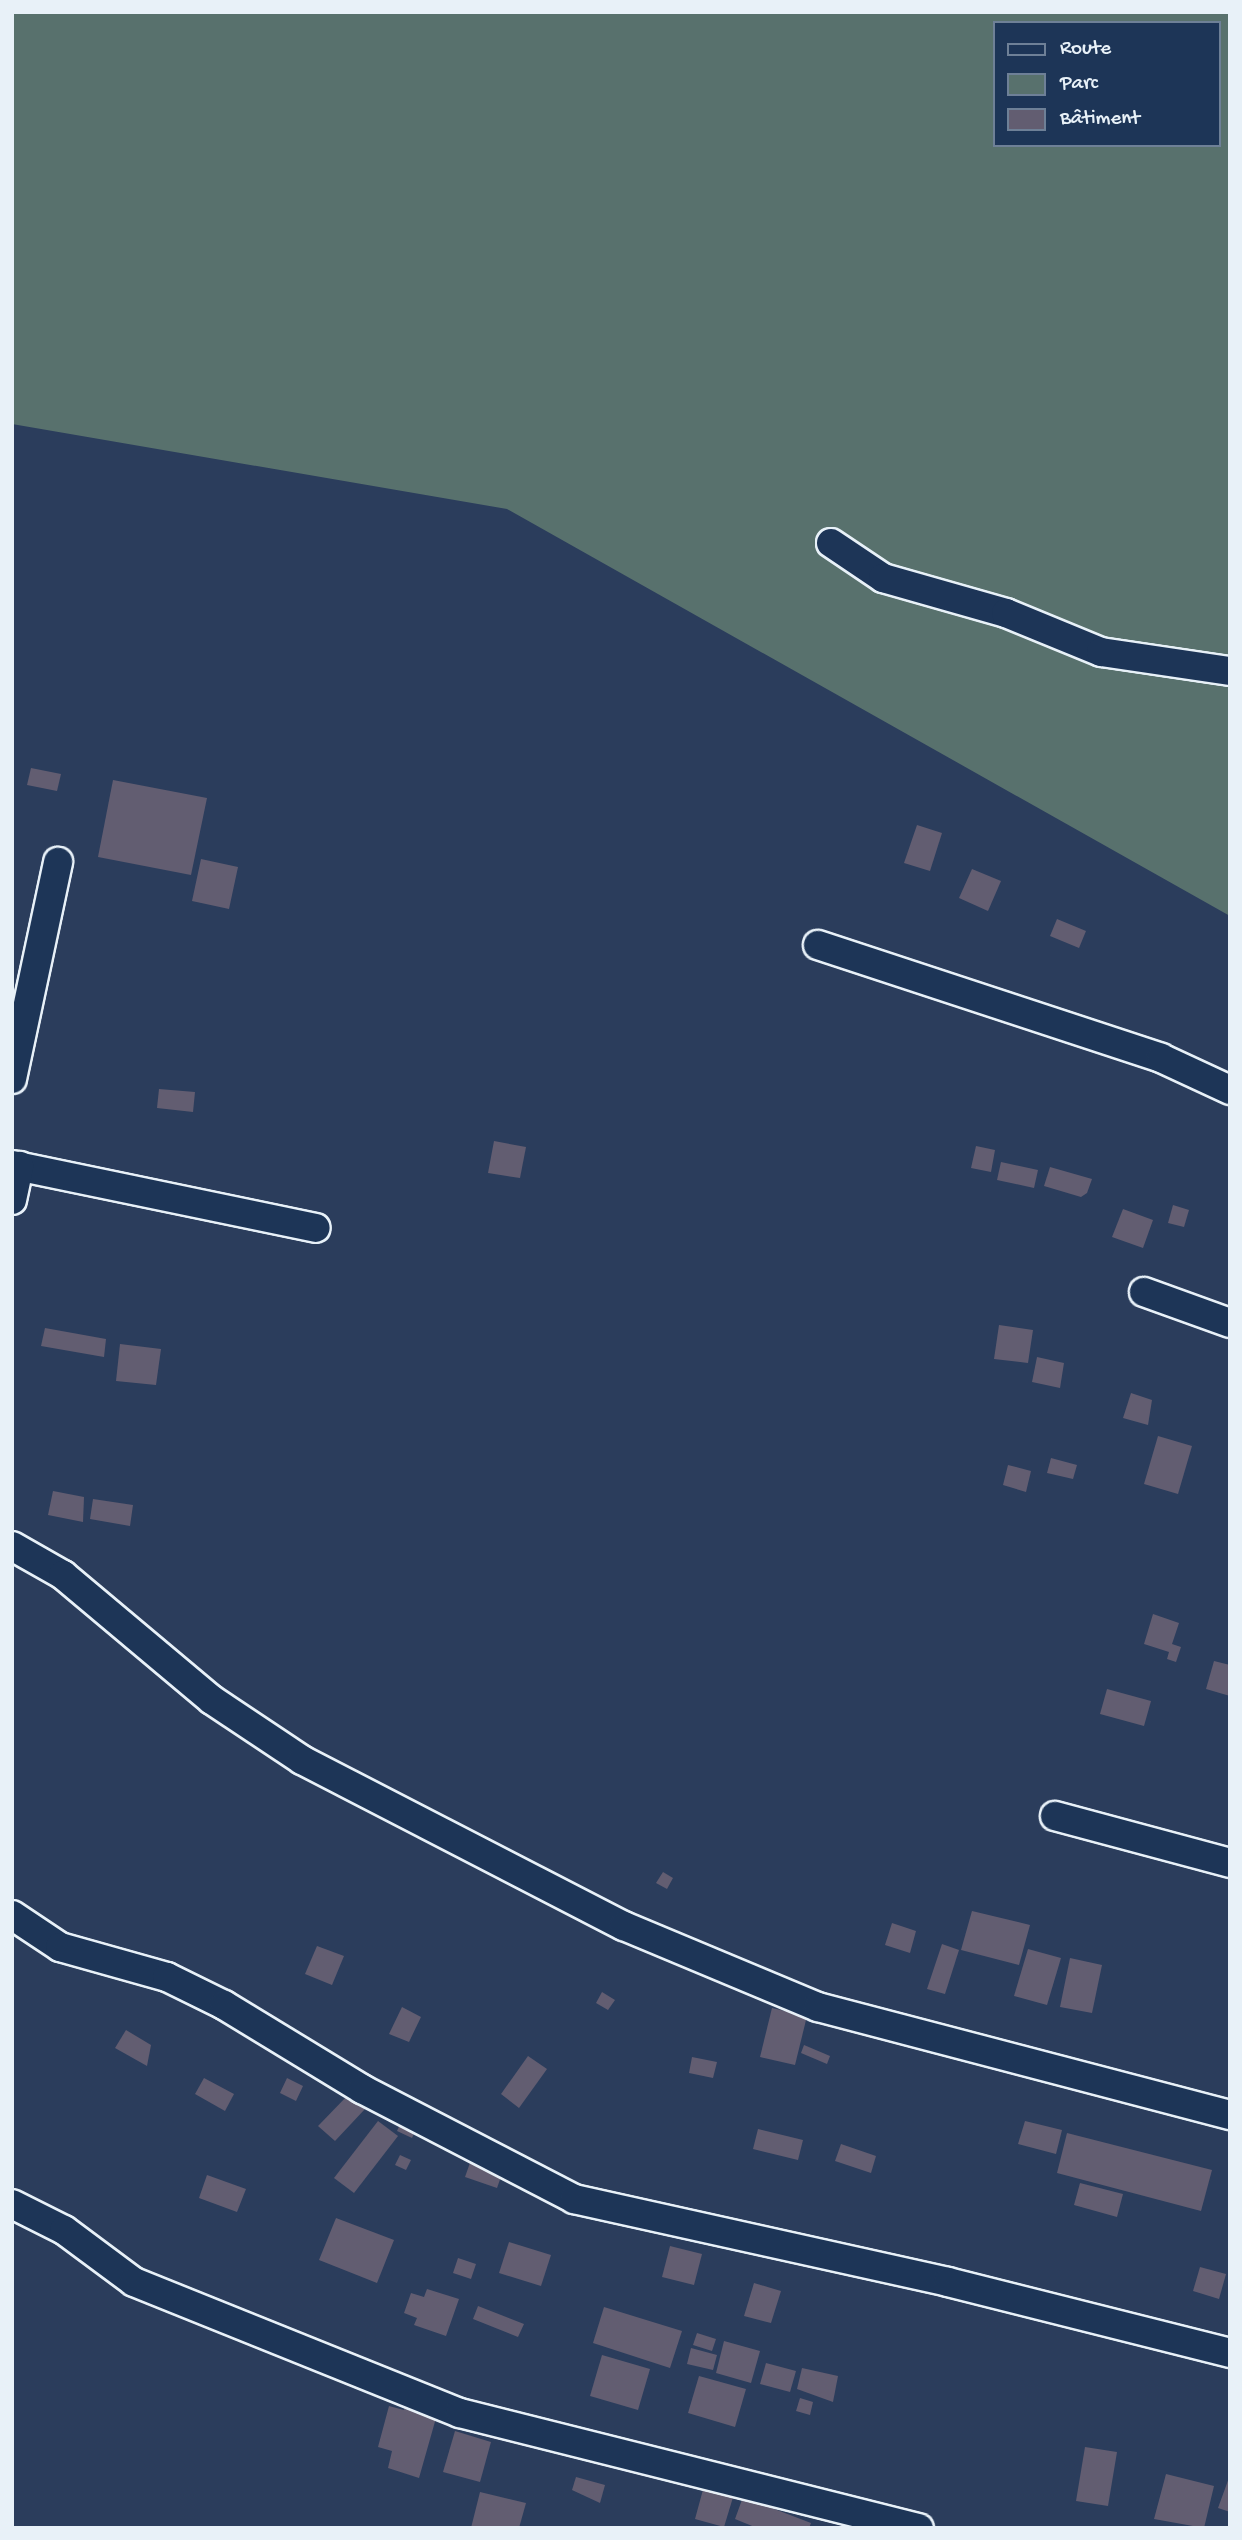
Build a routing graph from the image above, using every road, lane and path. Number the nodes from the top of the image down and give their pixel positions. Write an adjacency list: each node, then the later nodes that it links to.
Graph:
1 (831, 543): 2 (street)
2 (1230, 671)
3 (58, 862): 5 (street)
4 (818, 945): 6 (street)
5 (12, 1079)
6 (1230, 1090)
7 (16, 1166): 8 (street); 9 (street)
8 (12, 1200)
9 (316, 1228)
10 (1144, 1292): 11 (street)
11 (1230, 1323)
12 (12, 1546): 16 (street)
13 (1055, 1816): 14 (street)
14 (1230, 1863)
15 (12, 1915): 18 (street)
16 (1230, 2115)
17 (12, 2204): 19 (street)
18 (1230, 2353)
19 (919, 2528)

